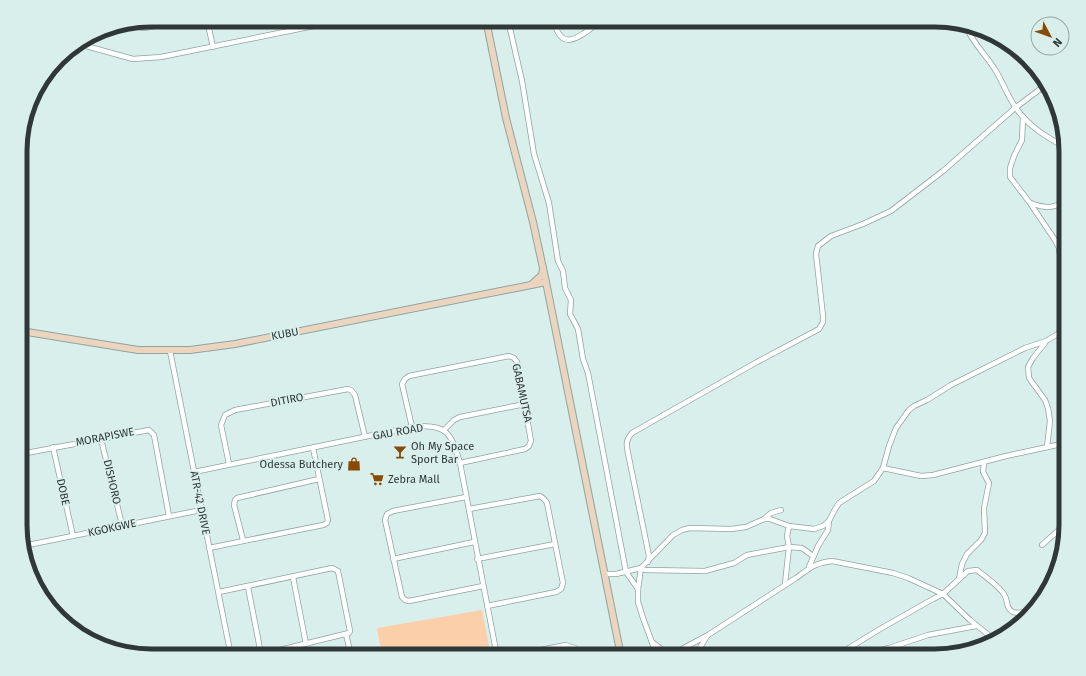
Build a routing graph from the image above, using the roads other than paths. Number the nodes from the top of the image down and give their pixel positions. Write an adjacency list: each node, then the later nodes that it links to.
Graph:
1 (152, 27): 8 (street)
2 (209, 27): 11 (street)
3 (301, 27): 11 (street)
4 (487, 27): 19 (main road)
5 (510, 27): 66 (street)
6 (556, 27): 7 (street)
7 (592, 27)
8 (137, 28)
9 (967, 31): 13 (street)
10 (86, 45): 11 (street)
11 (213, 47)
12 (1041, 88): 13 (street)
13 (1015, 108): 14 (street); 63 (street)
14 (1023, 117): 15 (street); 16 (street)
15 (1059, 144)
16 (1030, 203): 17 (street); 18 (street)
17 (1059, 204)
18 (1059, 242)
19 (543, 267): 20 (main road); 21 (main road)
20 (546, 282): 21 (main road, KUBU); 67 (main road)
21 (530, 285): 25 (main road, KUBU)
22 (27, 332): 25 (main road, KUBU)
23 (1059, 333): 24 (street)
24 (1046, 341): 33 (street); 39 (street)
25 (170, 351): 40 (street, ATR-42 DRIVE)
26 (525, 404): 27 (street, GABAMUTSA); 28 (street); 37 (street, GABAMUTSA)
27 (412, 427): 28 (street, GAU ROAD); 29 (street, GAU ROAD)
28 (444, 430): 37 (street)
29 (365, 437): 34 (street, GAU ROAD); 38 (street, DITIRO)
30 (101, 439): 32 (street, MORAPISWE); 46 (street, MORAPISWE); 49 (street, DISHORO)
31 (1059, 444): 33 (street)
32 (53, 447): 35 (street, MORAPISWE); 52 (street, DOBE)
33 (1047, 447): 36 (street)
34 (313, 448): 38 (street, GAU ROAD); 41 (street)
35 (27, 453)
36 (984, 462): 39 (street); 69 (street)
37 (460, 463): 42 (street)
38 (229, 464): 40 (street, GAU ROAD)
39 (883, 468): 48 (street)
40 (194, 472): 44 (street, ATR-42 DRIVE)
41 (320, 479): 53 (street); 53 (street)
42 (466, 496): 43 (street); 62 (street)
43 (469, 509): 54 (street); 55 (street)
44 (201, 510): 46 (street, KGOKGWE); 59 (street, ATR-42 DRIVE)
45 (781, 510): 47 (street)
46 (169, 516): 49 (street, KGOKGWE)
47 (764, 519): 50 (street); 63 (street)
48 (829, 521): 50 (street); 60 (street)
49 (122, 525): 52 (street, KGOKGWE)
50 (789, 526): 58 (street)
51 (1059, 530): 57 (street)
52 (73, 536): 56 (street, KGOKGWE)
53 (243, 540): 59 (street)
54 (474, 542): 61 (street); 62 (street)
55 (555, 544): 61 (street); 76 (street)
56 (28, 545)
57 (1042, 545)
58 (789, 547): 60 (street); 64 (street); 70 (street)
59 (209, 548): 74 (street, ATR-42 DRIVE)
60 (813, 556): 65 (street)
61 (478, 558): 71 (street)
62 (393, 559): 71 (street)
63 (648, 562): 64 (street)
64 (641, 568): 66 (street); 73 (street)
65 (809, 568): 70 (street); 75 (street)
66 (626, 572): 67 (street); 73 (street)
67 (605, 574): 91 (main road)
68 (293, 577): 72 (street); 79 (street); 83 (street)
69 (959, 579): 75 (street); 77 (street)
70 (785, 584): 80 (street)
71 (483, 586): 76 (street)
72 (248, 587): 74 (street); 85 (street)
73 (638, 589): 82 (street)
74 (219, 592): 84 (street, ATR-42 DRIVE)
75 (943, 594): 78 (street); 96 (street)
76 (487, 606): 88 (street)
77 (1023, 612)
78 (976, 626): 81 (street); 97 (street)
79 (346, 634): 83 (street); 87 (street)
80 (708, 635): 94 (street); 95 (street)
81 (990, 636)
82 (652, 642): 92 (street); 93 (street)
83 (306, 644): 86 (street)
84 (230, 649)
85 (260, 649)
86 (284, 649)
87 (349, 649)
88 (496, 649)
89 (546, 649): 90 (street)
90 (575, 649)
91 (620, 649)
92 (654, 649)
93 (660, 649)
94 (682, 649)
95 (699, 649)
96 (847, 649)
97 (885, 649)

